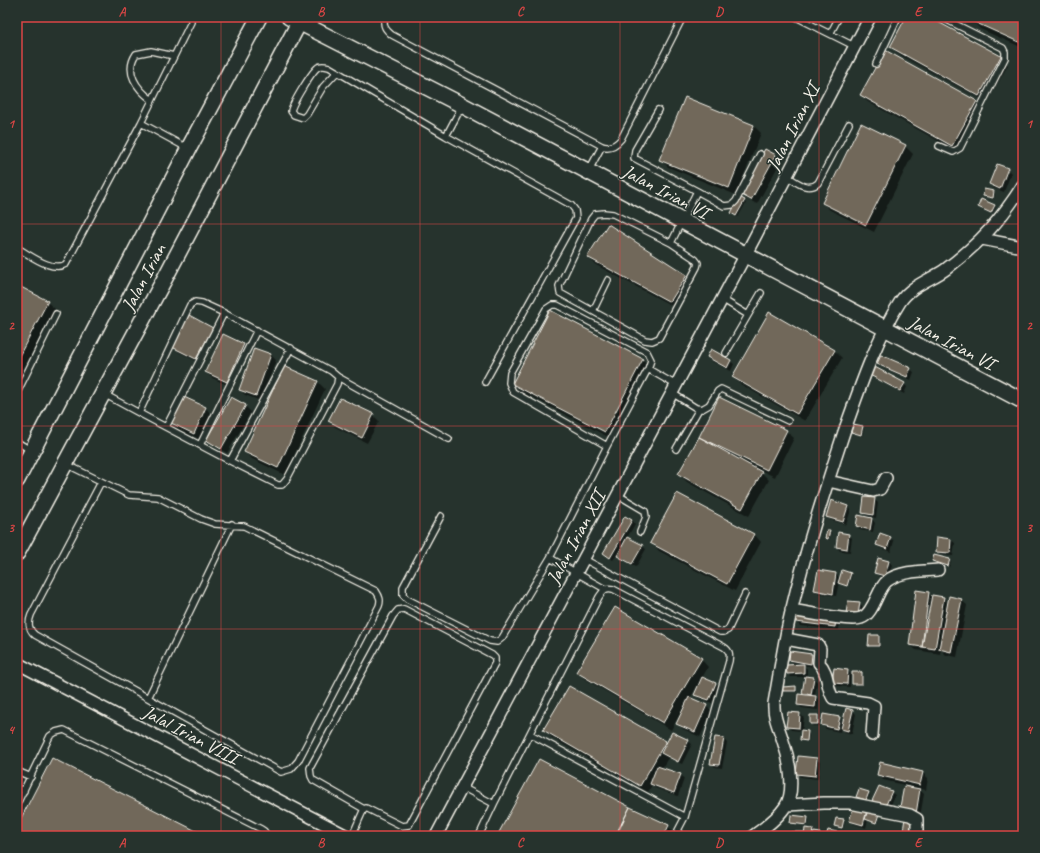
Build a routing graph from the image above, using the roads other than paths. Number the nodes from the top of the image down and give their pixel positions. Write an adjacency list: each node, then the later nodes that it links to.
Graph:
1 (191, 17): 13 (lane)
2 (259, 17): 24 (street, Jalan Irian)
3 (385, 17): 22 (lane)
4 (683, 17): 22 (lane)
5 (796, 17): 11 (lane)
6 (839, 17): 11 (lane)
7 (870, 17): 12 (street, Jalan Irian XI)
8 (898, 17): 14 (lane)
9 (941, 17): 23 (lane)
10 (297, 19): 17 (street, Jalan Irian VI); 52 (street, Jalan Irian)
11 (830, 34): 12 (lane)
12 (854, 46): 27 (street, Jalan Irian XI)
13 (174, 56): 16 (lane); 16 (lane)
14 (876, 64)
15 (337, 72): 15 (lane); 21 (lane)
16 (152, 100): 19 (lane)
17 (462, 105): 21 (lane); 26 (street, Jalan Irian VI)
18 (658, 110): 29 (lane)
19 (141, 123): 24 (lane); 34 (lane)
20 (849, 124): 27 (lane)
21 (446, 136): 49 (lane)
22 (602, 146): 26 (lane)
23 (939, 146)
24 (189, 148): 63 (street, Jalan Irian)
25 (760, 154): 29 (lane)
26 (587, 172): 30 (street, Jalan Irian VI)
27 (787, 176): 35 (street, Jalan Irian XI)
28 (1023, 185): 31 (street)
29 (697, 191): 30 (lane)
30 (682, 222): 32 (lane); 35 (street, Jalan Irian VI)
31 (982, 239): 33 (street); 43 (street)
32 (671, 243): 39 (lane); 39 (lane)
33 (1023, 247)
34 (17, 248)
35 (746, 254): 38 (street, Jalan Irian XII); 43 (street, Jalan Irian VI)
36 (608, 280): 39 (lane)
37 (761, 293): 42 (lane)
38 (722, 299): 42 (lane); 50 (street, Jalan Irian XII)
39 (593, 311)
40 (224, 313): 44 (lane); 55 (lane); 57 (lane)
41 (56, 314): 51 (lane)
42 (748, 315): 46 (lane)
43 (885, 329): 53 (street, Jalan Irian VI); 68 (street)
44 (257, 330): 45 (lane); 60 (lane)
45 (291, 348): 48 (lane); 64 (lane)
46 (726, 353)
47 (648, 369): 50 (lane); 61 (lane); 61 (lane)
48 (338, 377): 58 (lane); 64 (lane)
49 (485, 382)
50 (674, 389): 54 (lane); 70 (street, Jalan Irian XII)
51 (17, 393)
52 (104, 394): 55 (lane); 65 (street, Jalan Irian)
53 (1023, 401)
54 (699, 409): 56 (lane); 62 (lane)
55 (138, 413): 57 (lane)
56 (788, 421)
57 (166, 427): 60 (lane)
58 (449, 439)
59 (17, 442): 63 (lane)
60 (200, 445): 64 (lane)
61 (607, 446): 75 (lane)
62 (676, 450)
63 (32, 451): 67 (street, Jalan Irian)
64 (230, 461)
65 (65, 464): 69 (lane); 74 (street, Jalan Irian)
66 (886, 478): 68 (street)
67 (17, 480)
68 (828, 481): 81 (street)
69 (101, 482): 72 (lane); 84 (lane)
70 (618, 495): 73 (lane); 76 (street, Jalan Irian XII)
71 (441, 516): 75 (lane)
72 (232, 524): 84 (lane); 84 (lane)
73 (640, 532)
74 (17, 553)
75 (550, 558): 78 (lane)
76 (584, 559): 78 (street, Jalan Irian XII); 80 (lane)
77 (938, 570): 81 (street)
78 (576, 573): 79 (lane); 89 (street, Jalan Irian XII)
79 (605, 589): 85 (lane); 96 (lane)
80 (746, 594)
81 (791, 610): 82 (street)
82 (786, 639): 86 (street); 94 (street)
83 (17, 663): 98 (street, Jalal Irian VIII)
84 (148, 698)
85 (530, 734): 93 (lane); 96 (lane)
86 (872, 735)
87 (17, 771): 88 (lane)
88 (31, 777): 91 (lane); 97 (lane)
89 (462, 787): 93 (lane); 100 (street, Jalan Irian XII)
90 (17, 788): 91 (lane)
91 (24, 791): 92 (lane)
92 (17, 804)
93 (494, 804): 101 (lane)
94 (787, 805): 103 (street); 104 (street)
95 (364, 809): 95 (lane); 99 (lane)
96 (685, 817): 102 (lane)
97 (267, 836)
98 (347, 836)
99 (352, 836)
100 (436, 836)
101 (480, 836)
102 (675, 836)
103 (753, 836)
104 (917, 836)

